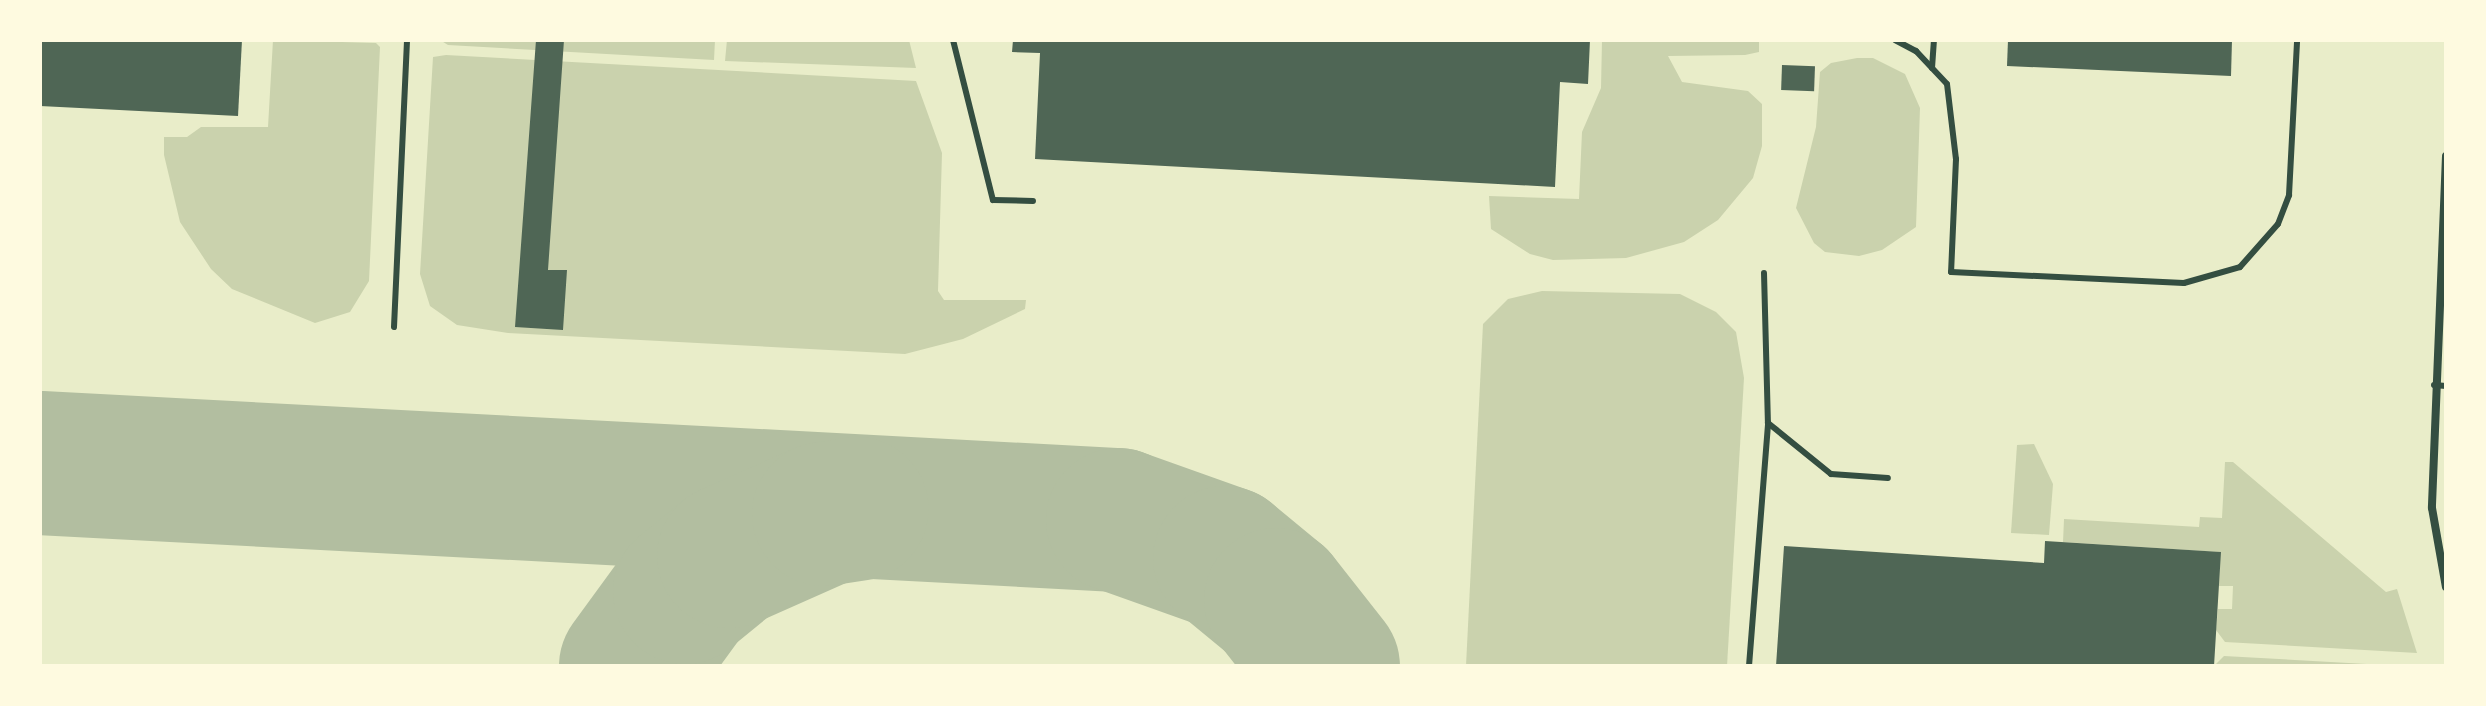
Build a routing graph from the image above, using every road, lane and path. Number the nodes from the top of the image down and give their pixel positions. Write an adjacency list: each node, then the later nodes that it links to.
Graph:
1 (407, 40): 10 (lane)
2 (953, 40): 8 (lane)
3 (1895, 40): 6 (lane)
4 (1934, 40): 6 (lane)
5 (2297, 40): 6 (lane)
6 (1932, 68)
7 (2446, 156): 11 (street)
8 (1033, 201)
9 (1764, 273): 13 (lane)
10 (394, 327)
11 (2434, 385): 12 (lane); 15 (street)
12 (2446, 386)
13 (1768, 423): 14 (lane); 16 (lane)
14 (1888, 478)
15 (2446, 587)
16 (1749, 666)

